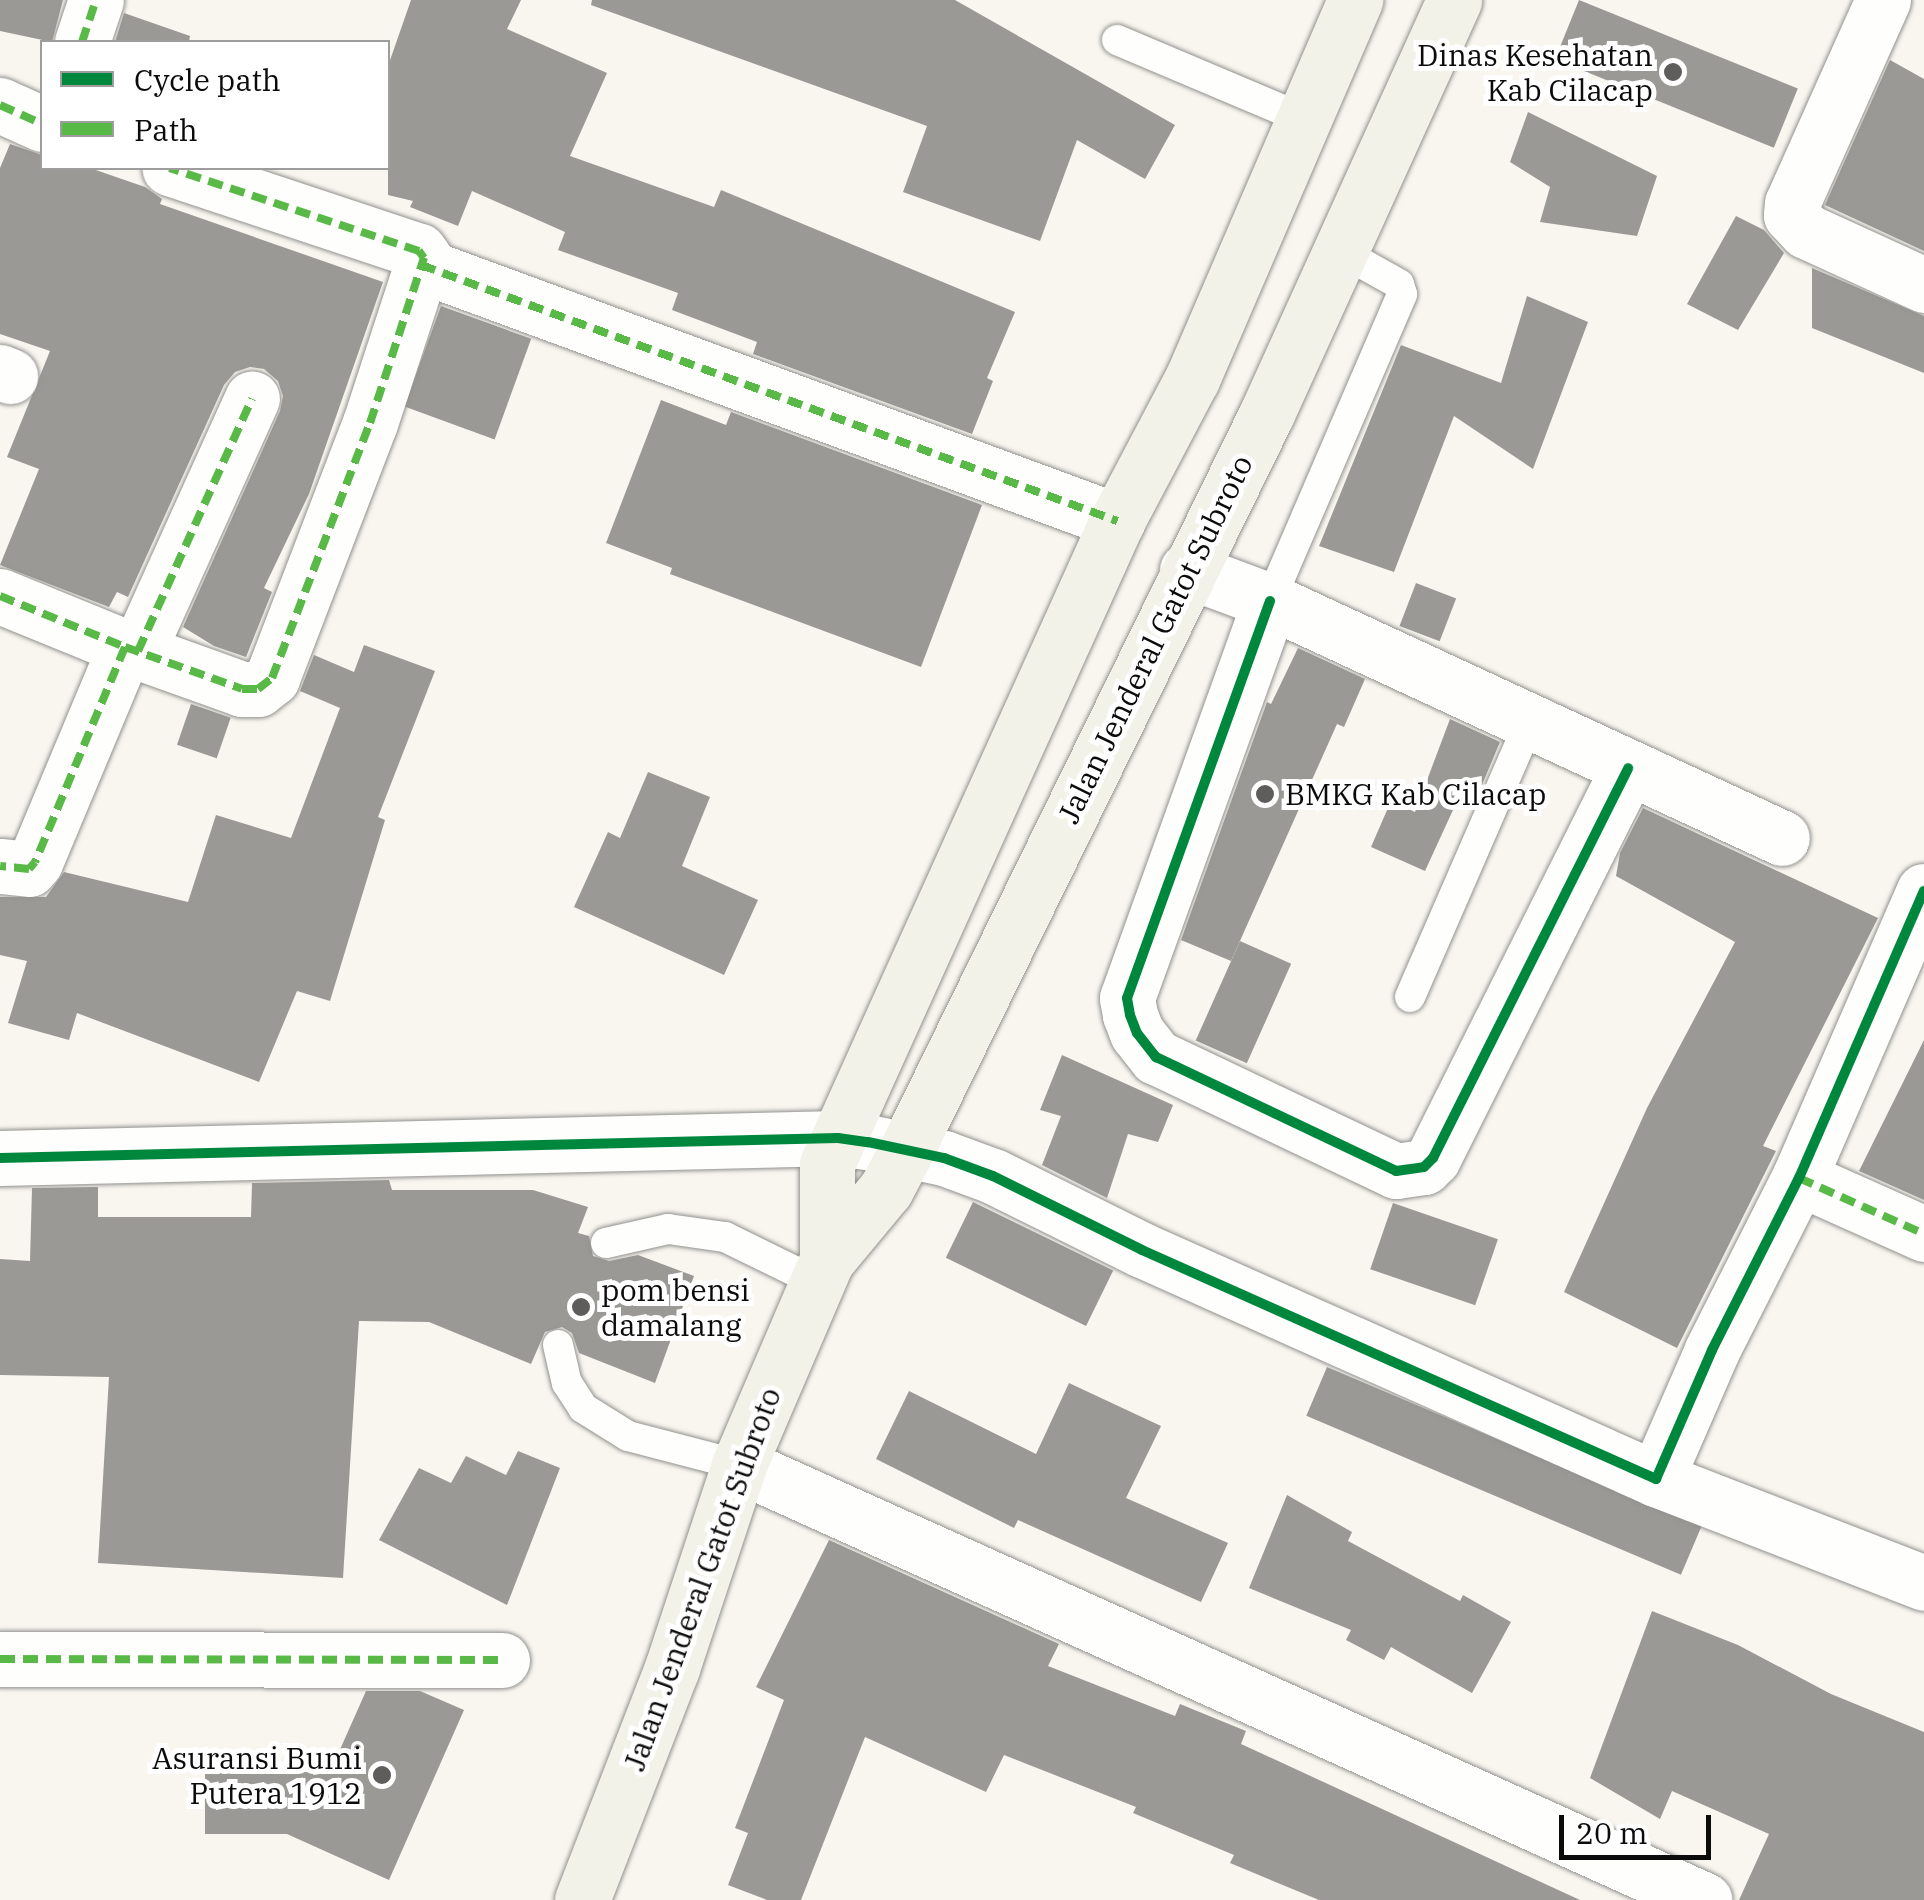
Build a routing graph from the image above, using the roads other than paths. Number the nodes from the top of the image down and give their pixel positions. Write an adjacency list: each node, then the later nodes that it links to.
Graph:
1 (96, 0): 5 (street)
2 (1355, 0): 8 (main road, Jalan Jenderal Gatot Subroto)
3 (1454, 0): 11 (main road, Jalan Jenderal Gatot Subroto)
4 (1883, 0): 13 (street)
5 (83, 40)
6 (1116, 40): 8 (lane)
7 (0, 105): 9 (street)
8 (1304, 119): 15 (main road, Jalan Jenderal Gatot Subroto)
9 (40, 123)
10 (176, 170): 12 (street)
11 (1340, 251): 16 (main road, Jalan Jenderal Gatot Subroto); 18 (lane)
12 (421, 265): 15 (street); 19 (street)
13 (1924, 285)
14 (252, 398): 19 (street)
15 (1118, 520): 26 (main road, Jalan Jenderal Gatot Subroto)
16 (1187, 570): 18 (street); 27 (main road, Jalan Jenderal Gatot Subroto)
17 (0, 596): 19 (street)
18 (1270, 601): 20 (street); 21 (street)
19 (132, 649): 23 (street)
20 (1529, 722): 21 (street); 25 (lane)
21 (1628, 768): 22 (street)
22 (1782, 838)
23 (0, 866)
24 (1924, 891): 29 (street)
25 (1410, 996)
26 (838, 1138): 27 (street); 28 (street); 32 (main road, Jalan Jenderal Gatot Subroto)
27 (905, 1153): 32 (main road, Jalan Jenderal Gatot Subroto); 35 (street)
28 (0, 1158)
29 (1799, 1178): 30 (street); 35 (street)
30 (1924, 1234)
31 (606, 1243): 32 (lane)
32 (822, 1271): 34 (main road, Jalan Jenderal Gatot Subroto)
33 (558, 1345): 34 (lane)
34 (739, 1465): 39 (main road, Jalan Jenderal Gatot Subroto); 40 (street)
35 (1656, 1479): 36 (street)
36 (1924, 1583)
37 (0, 1659): 38 (street)
38 (502, 1660)
39 (582, 1900)
40 (1704, 1900)

